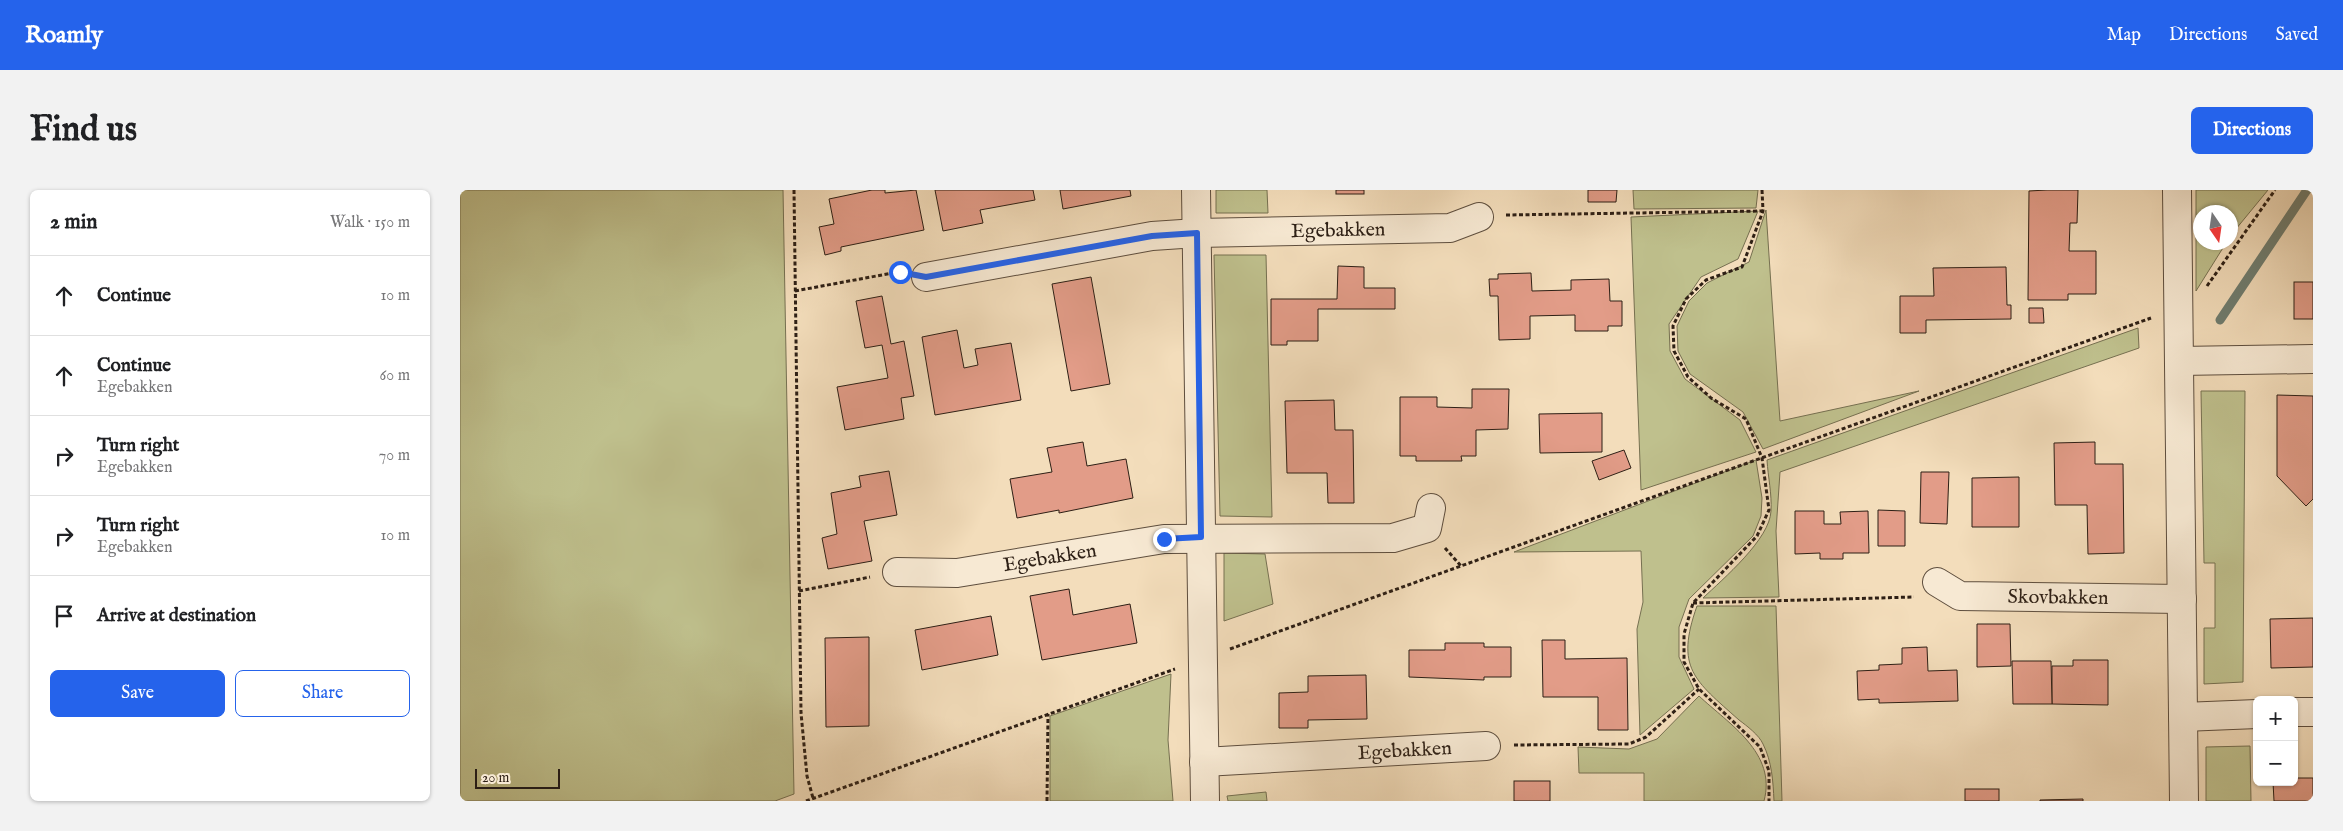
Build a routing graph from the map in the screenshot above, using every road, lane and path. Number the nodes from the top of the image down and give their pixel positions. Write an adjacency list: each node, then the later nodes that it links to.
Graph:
1 (794, 190): 10 (path)
2 (1196, 190): 8 (street)
3 (1762, 190): 6 (path)
4 (2177, 190): 11 (street)
5 (2275, 190): 11 (path)
6 (1763, 211): 7 (path); 14 (path)
7 (1479, 217): 8 (street, Egebakken)
8 (1197, 233): 9 (street, Egebakken); 16 (street)
9 (926, 277): 10 (path)
10 (795, 291): 19 (path)
11 (2178, 308): 13 (street); 14 (path)
12 (2313, 359): 13 (street)
13 (2179, 361): 20 (street)
14 (1762, 458): 21 (path); 22 (path)
15 (1431, 508): 16 (street, Egebakken)
16 (1201, 537): 17 (street, Egebakken); 22 (street)
17 (897, 572): 19 (path)
18 (1937, 582): 20 (street, Skovbakken); 21 (path)
19 (799, 591): 31 (path)
20 (2182, 599): 28 (street)
21 (1693, 603): 23 (path)
22 (1203, 659): 26 (path); 30 (street)
23 (1699, 689): 29 (path); 35 (path)
24 (2298, 712): 25 (street)
25 (2313, 712)
26 (1048, 714): 31 (path); 33 (path)
27 (2253, 714): 28 (street)
28 (2183, 717): 36 (street)
29 (1486, 746): 30 (street, Egebakken)
30 (1204, 762): 34 (street)
31 (813, 798): 32 (path)
32 (806, 801)
33 (1046, 801)
34 (1205, 801)
35 (1769, 801)
36 (2184, 801)

